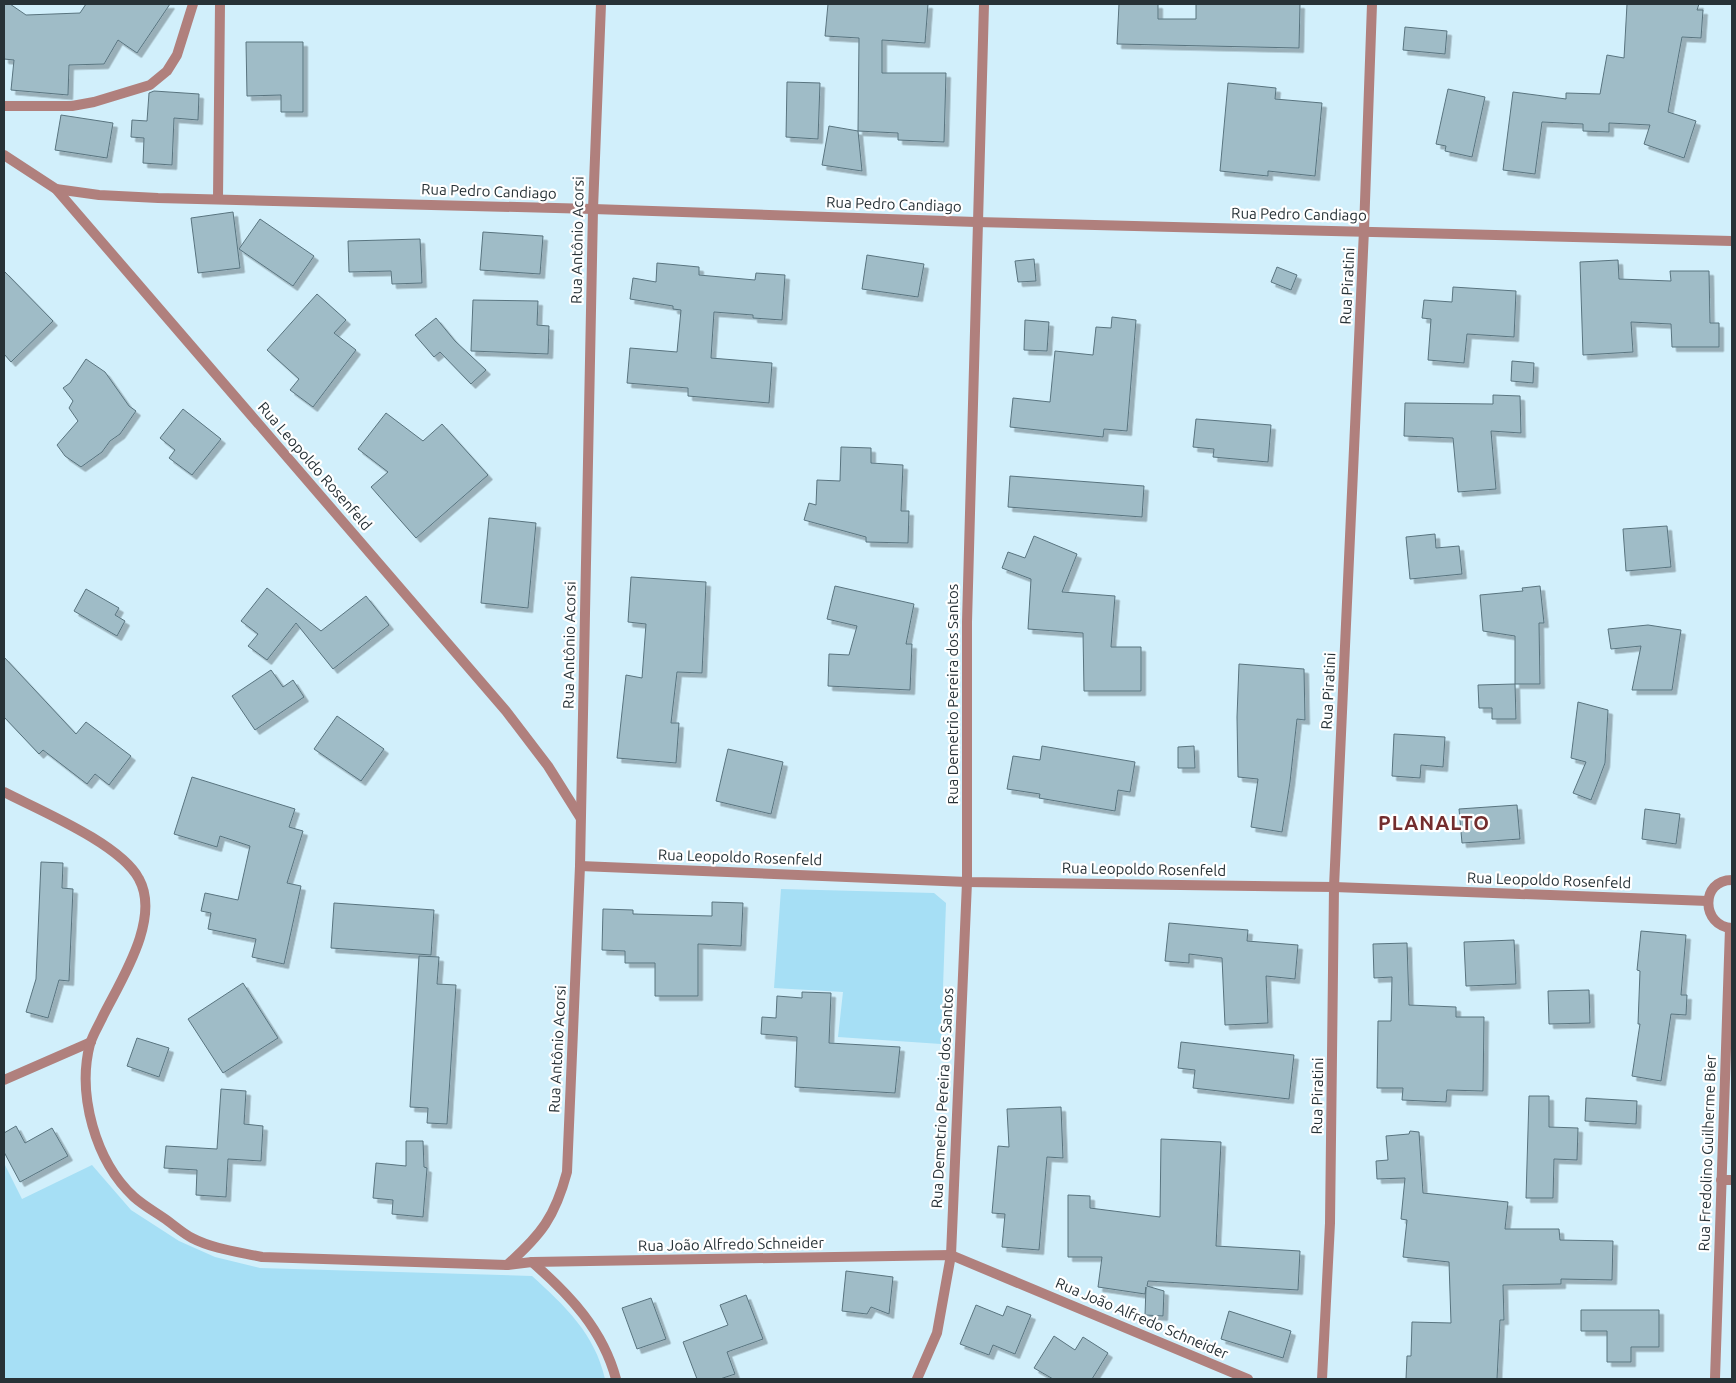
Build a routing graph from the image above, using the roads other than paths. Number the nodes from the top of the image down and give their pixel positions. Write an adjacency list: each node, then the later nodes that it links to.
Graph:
1 (193, 4): 6 (street)
2 (220, 4): 9 (street)
3 (601, 4): 10 (street, Rua Antônio Acorsi)
4 (984, 4): 11 (street, Rua Demetrio Pereira dos Santos)
5 (1372, 4): 12 (street, Rua Piratini)
6 (4, 106)
7 (4, 154): 8 (street, Rua Leopoldo Rosenfeld)
8 (56, 189): 9 (street, Rua Pedro Candiago); 15 (street, Rua Leopoldo Rosenfeld)
9 (218, 198): 10 (street, Rua Pedro Candiago)
10 (593, 208): 11 (street, Rua Pedro Candiago); 15 (street, Rua Antônio Acorsi)
11 (976, 222): 12 (street, Rua Pedro Candiago); 18 (street, Rua Demetrio Pereira dos Santos)
12 (1364, 230): 13 (street, Rua Pedro Candiago); 19 (street, Rua Piratini)
13 (1732, 241)
14 (4, 792): 22 (street, Rua João Alfredo Schneider)
15 (581, 818): 16 (street, Rua Antônio Acorsi)
16 (580, 866): 18 (street, Rua Leopoldo Rosenfeld); 28 (street, Rua Antônio Acorsi)
17 (1732, 880): 20 (street)
18 (967, 882): 19 (street, Rua Leopoldo Rosenfeld); 26 (street, Rua Demetrio Pereira dos Santos)
19 (1334, 887): 20 (street, Rua Leopoldo Rosenfeld); 32 (street, Rua Piratini)
20 (1708, 901): 21 (street)
21 (1731, 928): 24 (street, Rua Fredolino Guilherme Bier)
22 (91, 1042): 23 (street); 28 (street, Rua João Alfredo Schneider)
23 (4, 1080)
24 (1721, 1180): 25 (street); 33 (street, Rua Fredolino Guilherme Bier)
25 (1732, 1180)
26 (950, 1254): 27 (street, Rua João Alfredo Schneider); 30 (street, Rua Demetrio Pereira dos Santos); 31 (street, Rua João Alfredo Schneider)
27 (532, 1262): 28 (street, Rua João Alfredo Schneider); 29 (street)
28 (507, 1265)
29 (616, 1379)
30 (917, 1379)
31 (1248, 1379)
32 (1322, 1379)
33 (1715, 1379)

